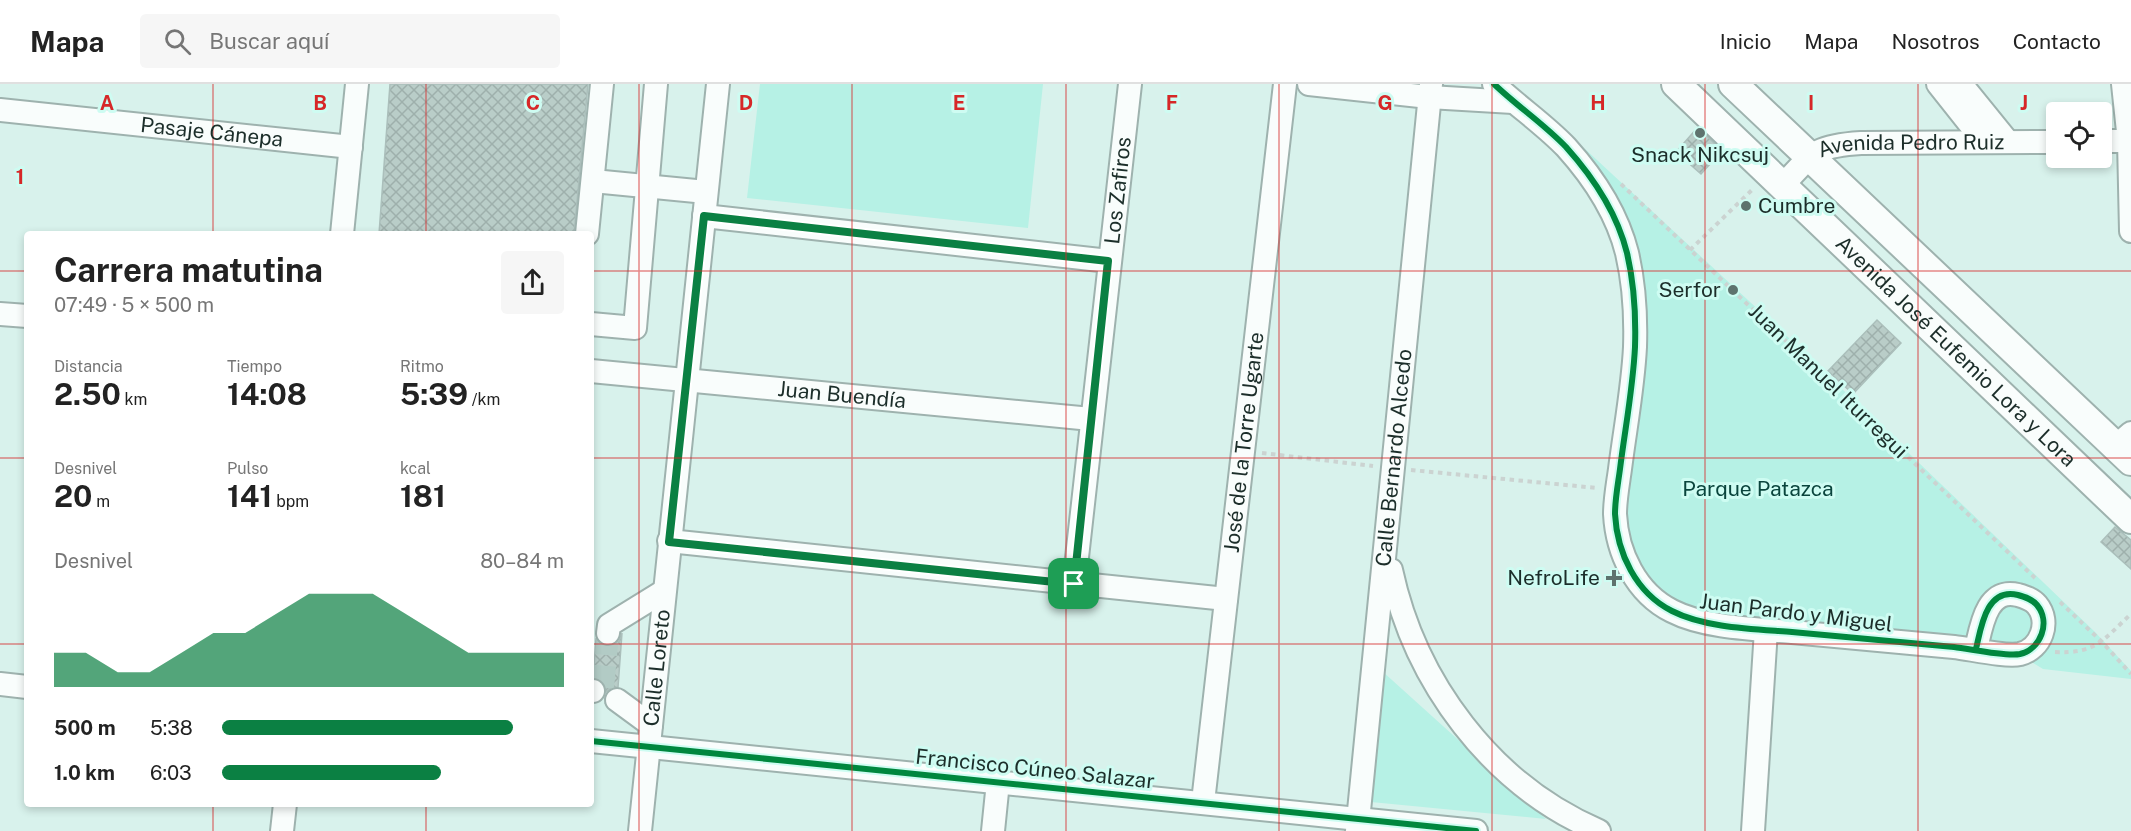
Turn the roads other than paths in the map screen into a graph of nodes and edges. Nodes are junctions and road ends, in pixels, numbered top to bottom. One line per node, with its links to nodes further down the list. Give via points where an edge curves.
1 (357, 84): 22 (street)
2 (602, 84): 25 (street)
3 (656, 84): 26 (street)
4 (718, 84): 27 (street, Calle Loreto)
5 (1130, 84): 32 (street, Los Zafiros)
6 (1285, 84): 45 (street, José de la Torre Ugarte)
7 (1309, 84): 14 (street)
8 (1494, 84): 15 (street, Juan Pardo y Miguel)
9 (1676, 84): 24 (main road, Avenida José Eufemio Lora y Lora)
10 (1733, 84): 23 (main road, Avenida José Eufemio Lora y Lora)
11 (1938, 84): 19 (street)
12 (1962, 84): 20 (street)
13 (2123, 84): 18 (street)
14 (1430, 91): 15 (street); 42 (street, Calle Bernardo Alcedo)
15 (1514, 102): 47 (street, Juan Pardo y Miguel, via 1565,147 1595,185 1612,213 1626,252 1634,293 1635,348 1615,513 1620,546 1633,575 1646,592 1671,610 1700,621)
16 (0, 110): 22 (street, Pasaje Cánepa)
17 (2112, 141): 18 (street)
18 (2130, 141): 31 (street)
19 (1984, 142): 20 (street, Avenida Pedro Ruiz); 23 (street, Avenida Pedro Ruiz, via 1845,144 1822,148)
20 (2008, 142): 21 (street, Avenida Pedro Ruiz)
21 (2046, 142)
22 (351, 147): 29 (street)
23 (1810, 156): 24 (street, Avenida Pedro Ruiz); 39 (main road, Avenida José Eufemio Lora y Lora)
24 (1776, 179): 40 (main road, Avenida José Eufemio Lora y Lora)
25 (592, 181): 26 (street); 30 (street)
26 (647, 186): 27 (street); 35 (street, via 635,328)
27 (706, 192): 28 (street, Calle Loreto)
28 (704, 216): 32 (street); 37 (street, Calle Loreto)
29 (342, 231)
30 (587, 231)
31 (2131, 231)
32 (1108, 261): 38 (street, Los Zafiros)
33 (0, 314): 34 (street)
34 (24, 316)
35 (594, 324)
36 (594, 371): 37 (street, Juan Buendía)
37 (687, 380): 38 (street, Juan Buendía); 41 (street, Calle Loreto)
38 (1091, 419): 43 (street, Los Zafiros)
39 (2126, 447)
40 (2131, 519)
41 (669, 542): 43 (street); 44 (street, Calle Loreto)
42 (1386, 549): 57 (street, Calle Bernardo Alcedo); 63 (street, via 1397,598 1415,646 1439,692 1469,733 1504,770 1545,801)
43 (1074, 584): 45 (street)
44 (664, 591): 46 (street); 52 (street, Calle Loreto)
45 (1226, 600): 55 (street, José de la Torre Ugarte)
46 (602, 627)
47 (1766, 630): 48 (street, Juan Pardo y Miguel); 64 (street)
48 (1976, 649): 48 (street, Juan Pardo y Miguel, via 2012,655 2030,650 2043,632 2044,621 2037,604 2013,594 1992,602 1986,610)
49 (0, 684): 50 (street)
50 (24, 687)
51 (617, 700): 52 (street)
52 (650, 736): 53 (street, Francisco Cúneo Salazar); 54 (street, Francisco Cúneo Salazar); 60 (street, Calle Loreto)
53 (594, 737)
54 (998, 782): 55 (street, Francisco Cúneo Salazar); 61 (street)
55 (1203, 802): 57 (street, Francisco Cúneo Salazar)
56 (285, 807): 59 (street)
57 (1358, 825): 58 (street, Francisco Cúneo Salazar)
58 (1405, 827): 62 (street, Francisco Cúneo Salazar)
59 (282, 831)
60 (640, 831)
61 (993, 831)
62 (1476, 831)
63 (1599, 831)
64 (1753, 831)

